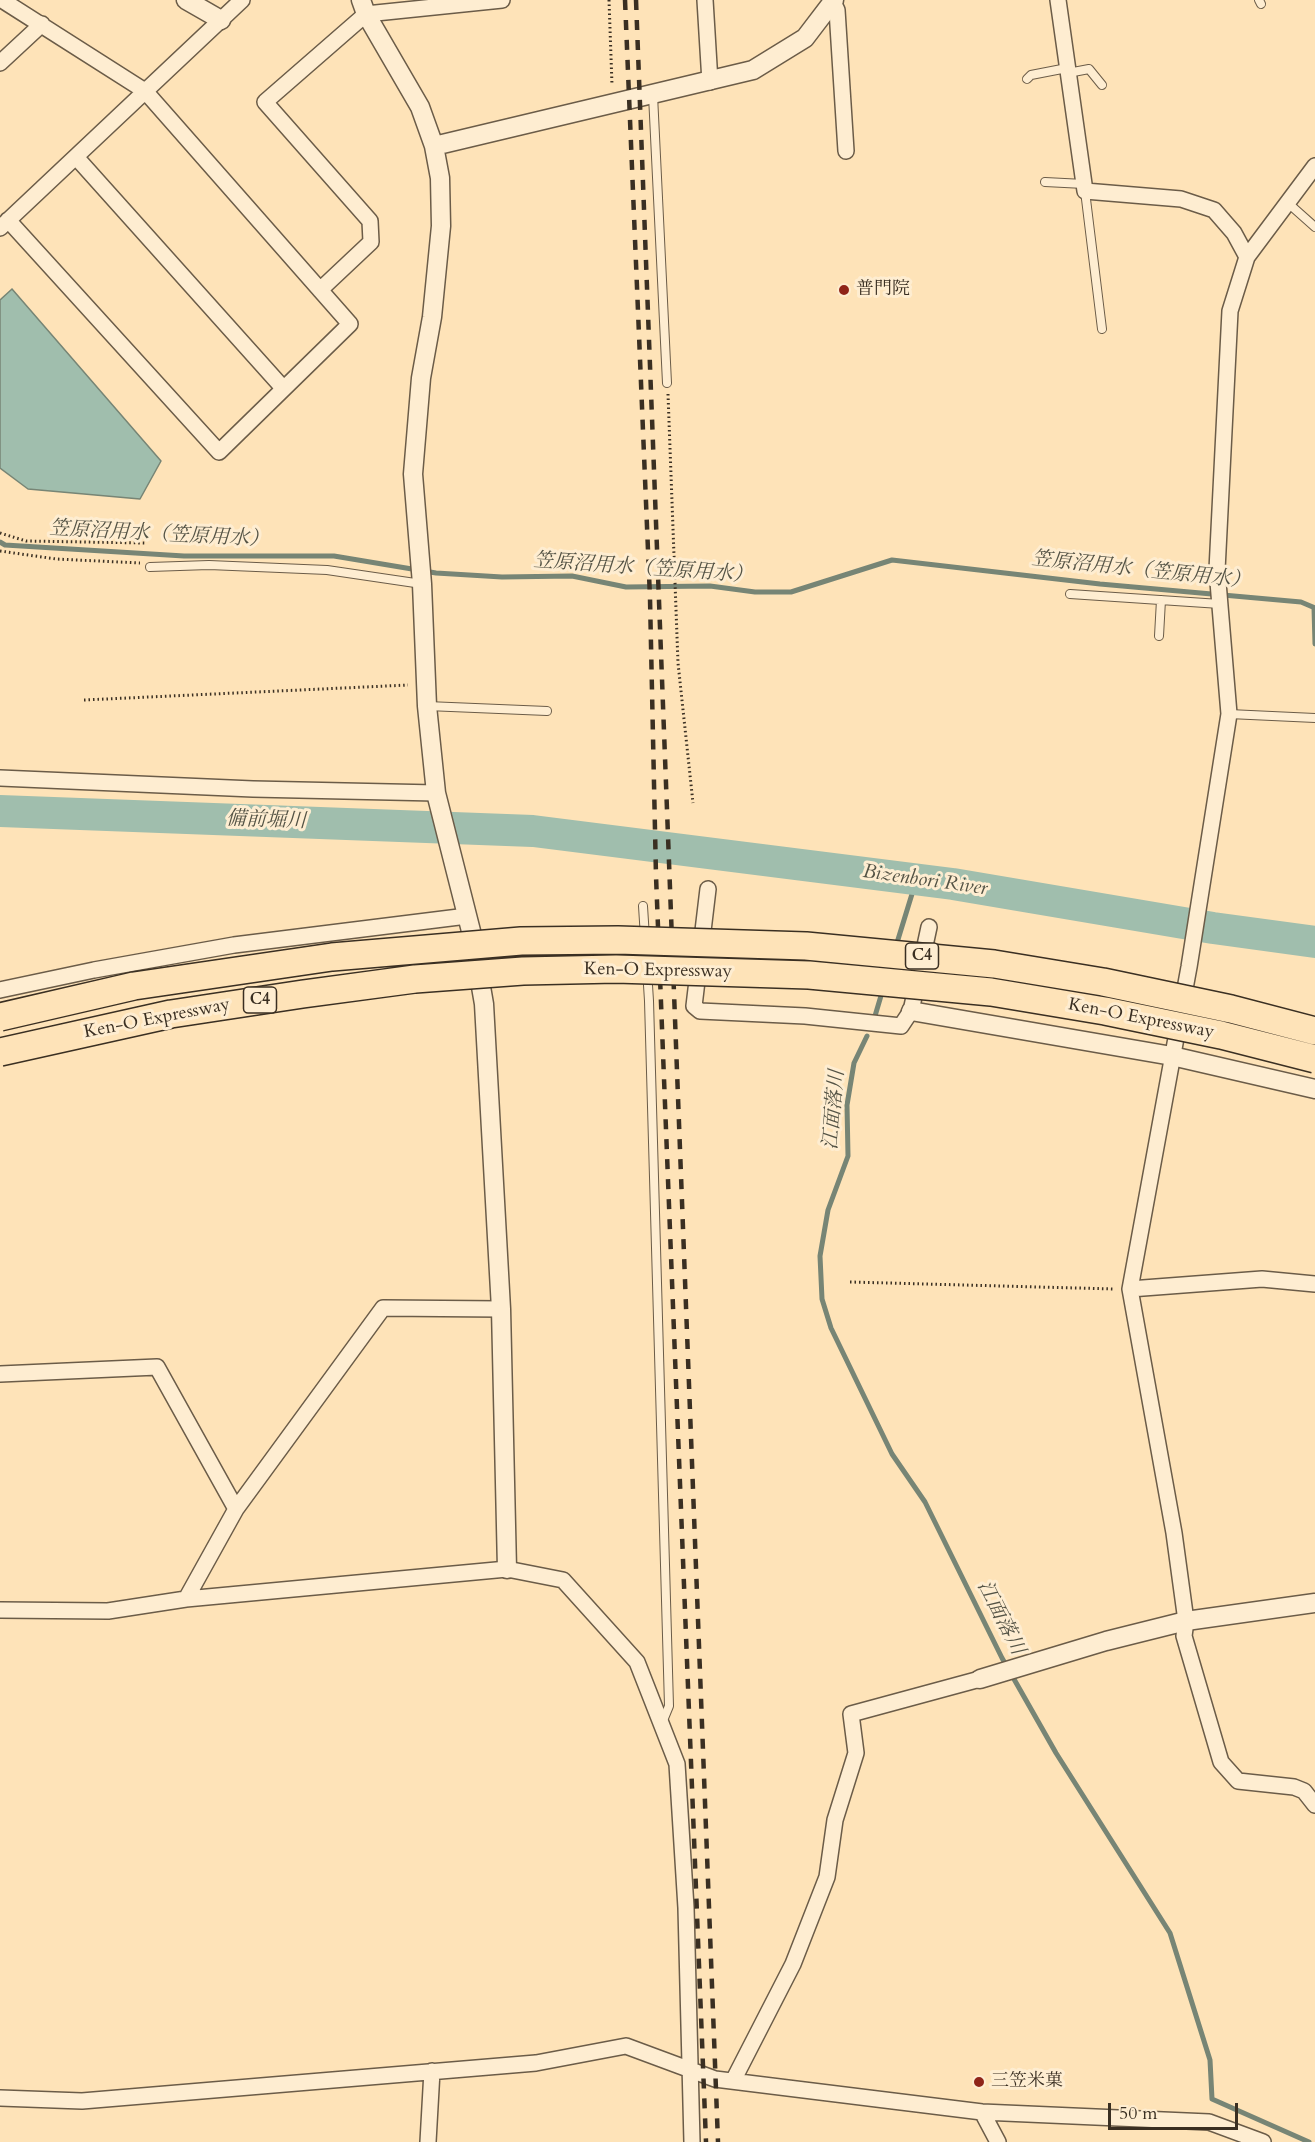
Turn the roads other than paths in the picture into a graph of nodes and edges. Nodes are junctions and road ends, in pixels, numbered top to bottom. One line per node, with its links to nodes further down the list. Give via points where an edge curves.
1 (2, 0): 11 (street)
2 (186, 0): 10 (street)
3 (243, 0): 10 (street)
4 (502, 0): 7 (street)
5 (705, 0): 15 (street)
6 (1058, 0): 13 (street)
7 (478, 1): 9 (street)
8 (834, 1): 15 (street, via 805,38 785,52 753,70); 20 (street)
9 (363, 7): 19 (street, via 420,107); 29 (street, via 265,102 370,221 371,242)
10 (221, 20): 17 (street)
11 (42, 24): 12 (street); 17 (street)
12 (0, 63)
13 (1067, 71): 14 (lane, via 1031,75); 16 (lane, via 1089,69); 24 (street)
14 (1027, 80)
15 (710, 82): 18 (street)
16 (1102, 85)
17 (145, 91): 21 (street); 29 (street)
18 (653, 95): 19 (street); 31 (lane)
19 (434, 146): 34 (street, via 440,178 441,226 413,474)
20 (846, 151)
21 (76, 157): 26 (street); 32 (street)
22 (1315, 166): 25 (street)
23 (1045, 182): 24 (lane)
24 (1085, 188): 28 (street, via 1181,199 1214,210 1234,233); 30 (lane)
25 (1288, 203): 27 (lane); 28 (street)
26 (3, 223): 32 (street, via 219,452)
27 (1315, 227)
28 (1247, 257): 37 (street, via 1230,311 1217,570)
29 (320, 290): 32 (street, via 350,324)
30 (1102, 329)
31 (667, 383)
32 (283, 388)
33 (150, 567): 34 (lane, via 327,570)
34 (421, 582): 39 (street)
35 (1070, 594): 36 (lane)
36 (1161, 600): 37 (lane); 38 (lane)
37 (1220, 603): 41 (street)
38 (1159, 636)
39 (427, 706): 40 (lane); 44 (street)
40 (547, 711)
41 (1229, 714): 42 (lane); 54 (street)
42 (1315, 718)
43 (0, 778): 44 (street)
44 (436, 795): 47 (street)
45 (708, 889): 50 (street, via 694,1006 700,1011 901,1026)
46 (643, 906): 68 (lane, via 669,1706)
47 (467, 916): 49 (street, via 234,945); 59 (street, via 484,1004)
48 (929, 927): 50 (street)
49 (0, 990)
50 (911, 1011): 54 (street)
51 (0, 1017): 52 (highway, Ken-O Expressway / C4, bridge, via 134,986 321,958 521,941 618,940 806,946 994,964 1115,984)
52 (1315, 1031)
53 (0, 1052): 55 (highway, Ken-O Expressway / C4, bridge, via 171,1014 303,994 416,979 616,969 809,975 992,992 1221,1035)
54 (1172, 1056): 56 (street); 58 (street)
55 (1315, 1059)
56 (1315, 1089)
57 (1315, 1284): 58 (street, via 1262,1279)
58 (1130, 1289): 66 (street)
59 (501, 1309): 61 (street, via 383,1308); 62 (street)
60 (0, 1374): 61 (street, via 157,1367)
61 (237, 1509): 63 (street)
62 (507, 1569): 63 (street); 68 (street, via 563,1580 637,1662)
63 (186, 1599): 65 (street, via 108,1611)
64 (1315, 1603): 66 (street)
65 (0, 1610)
66 (1186, 1621): 67 (street); 69 (street, via 1184,1636 1221,1762 1239,1781 1294,1787 1304,1791)
67 (980, 1679): 72 (street, via 852,1714 856,1753 835,1820 827,1877 794,1964)
68 (661, 1724): 70 (street, via 677,1764)
69 (1315, 1805)
70 (690, 2068): 71 (street, via 626,2046 536,2063); 72 (street, via 715,2079); 76 (street)
71 (432, 2071): 73 (street, via 82,2101); 75 (street)
72 (734, 2079): 74 (street)
73 (0, 2098)
74 (982, 2112): 77 (street); 78 (street, via 1209,2122)
75 (428, 2142)
76 (692, 2142)
77 (998, 2142)
78 (1263, 2142)

